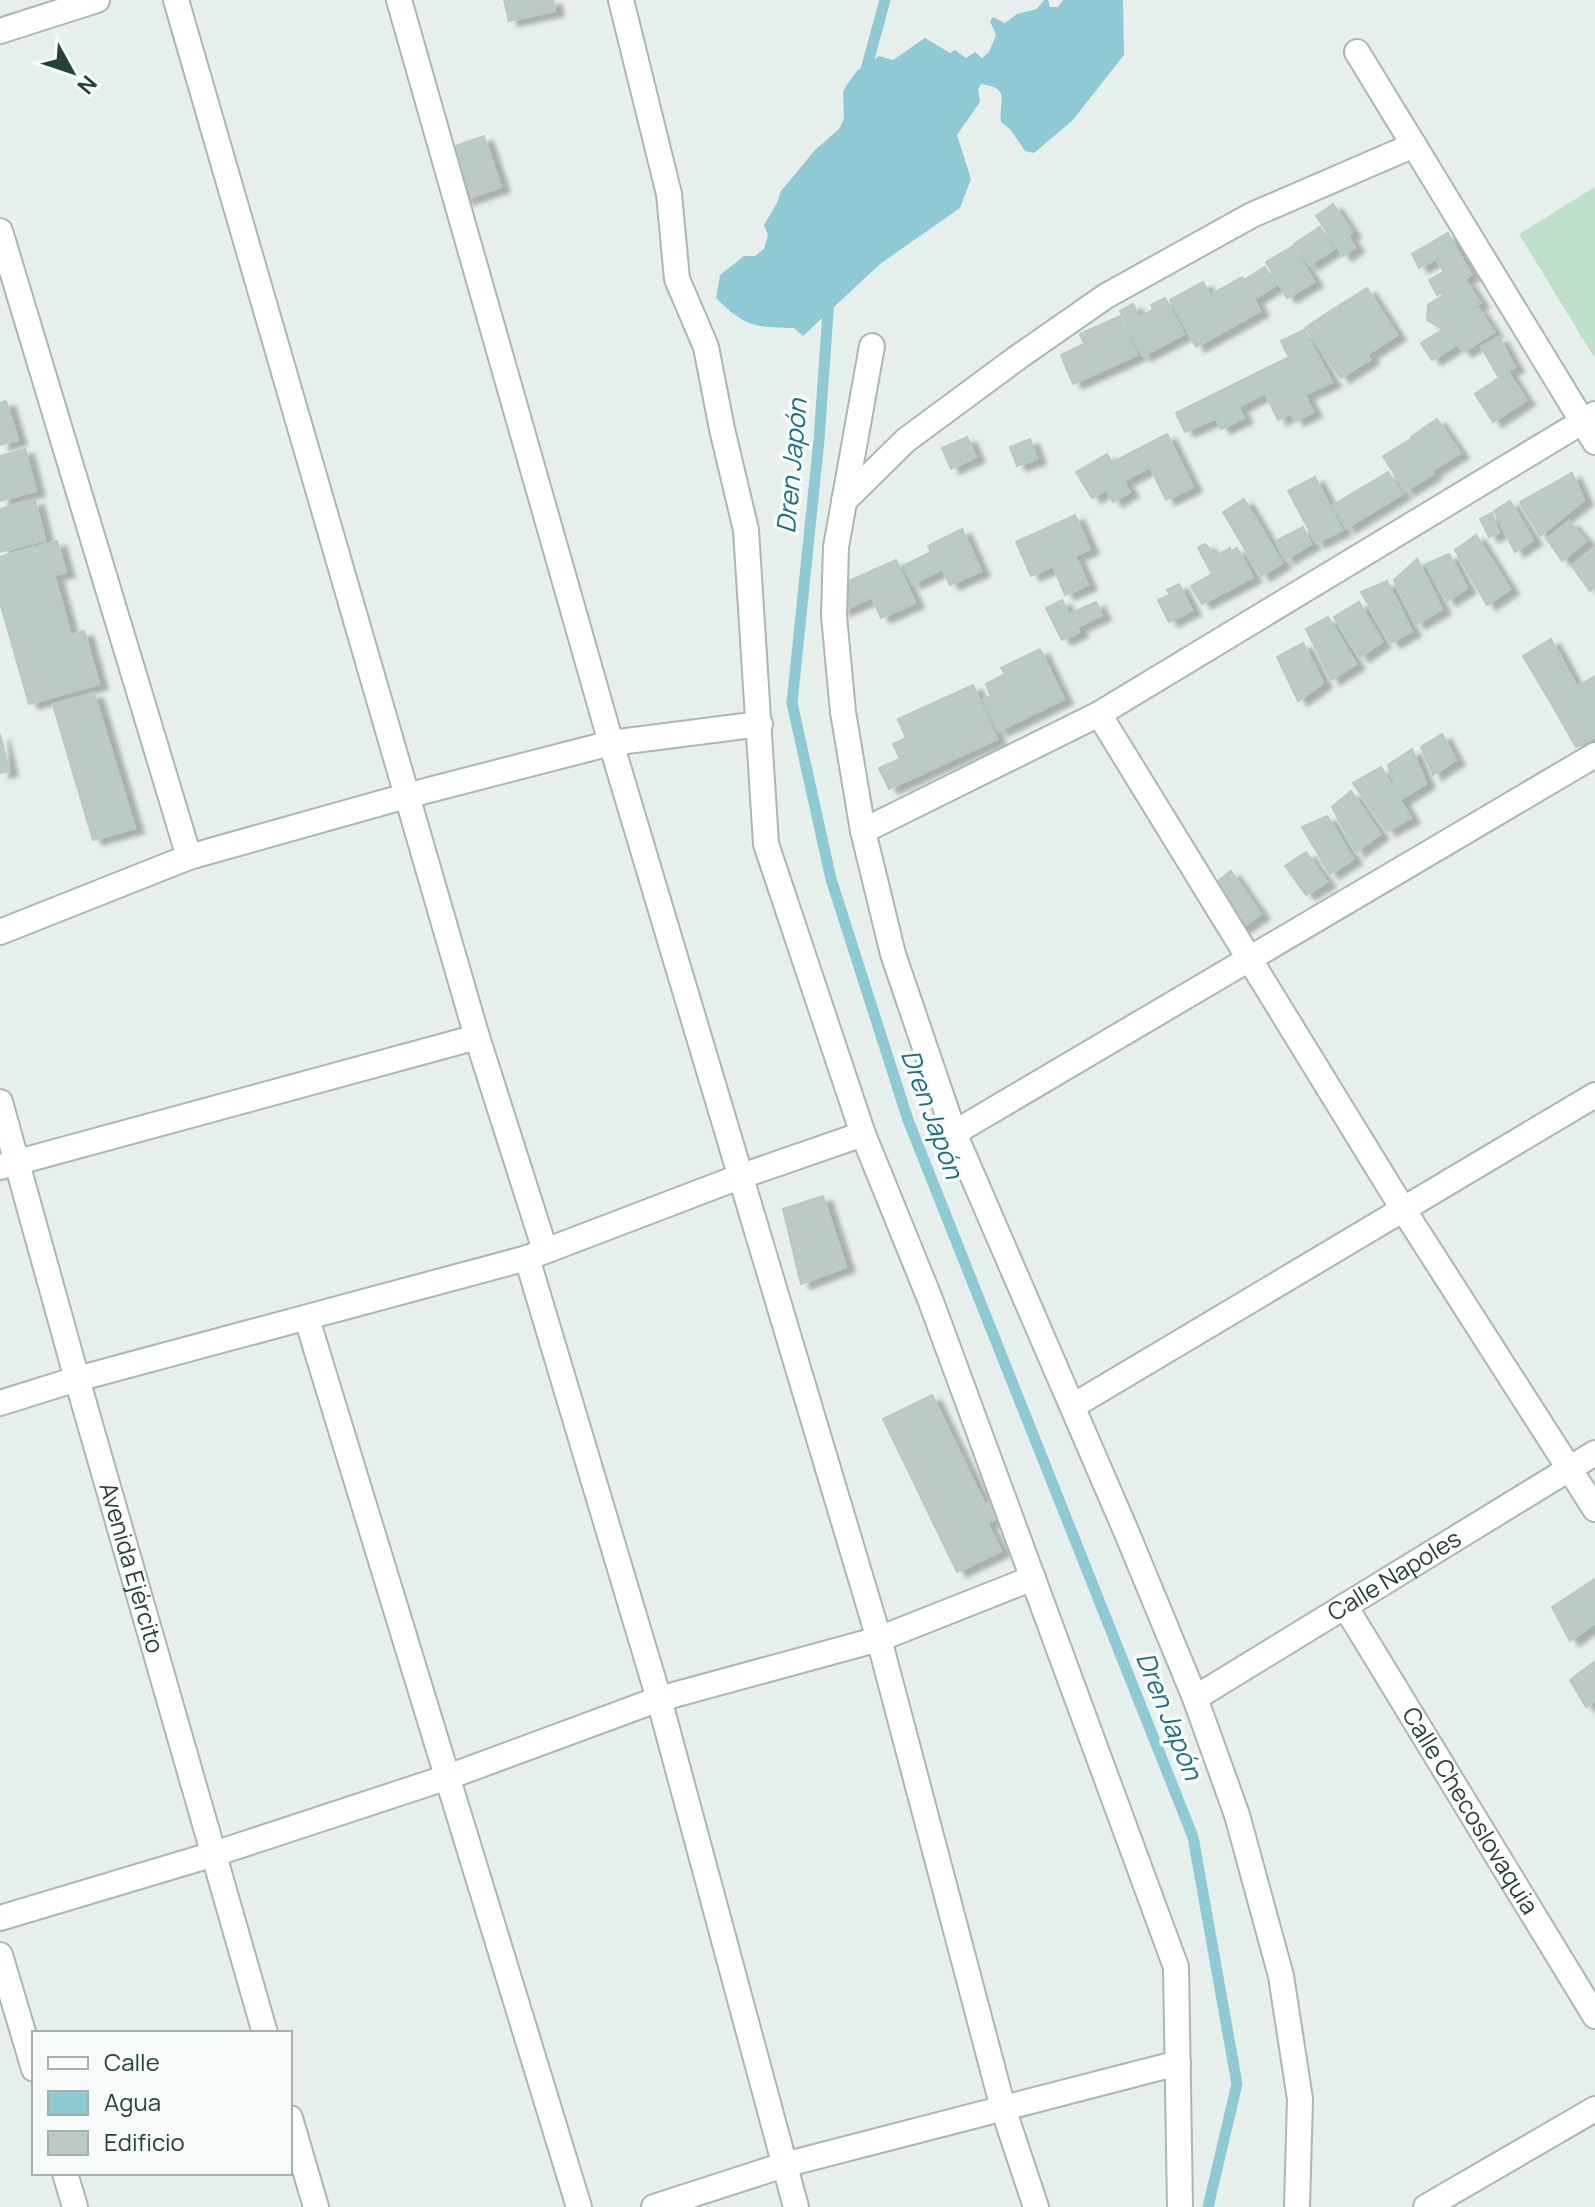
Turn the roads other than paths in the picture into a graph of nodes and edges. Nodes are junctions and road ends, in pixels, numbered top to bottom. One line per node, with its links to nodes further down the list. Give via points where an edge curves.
1 (97, 0): 5 (street)
2 (176, 0): 16 (street)
3 (399, 0): 14 (street)
4 (621, 0): 13 (street, via 669,194 677,279 706,347 746,530)
5 (0, 31)
6 (1357, 52): 7 (street)
7 (1414, 145): 10 (street); 11 (street, via 1252,215 1106,296 906,440)
8 (0, 231): 18 (street)
9 (872, 346): 11 (street)
10 (1591, 426): 12 (street)
11 (844, 501): 17 (street, via 834,616)
12 (1099, 714): 17 (street); 20 (street)
13 (760, 724): 14 (street); 25 (street, via 766,844)
14 (611, 743): 16 (street); 27 (street)
15 (1595, 755): 20 (street)
16 (406, 796): 18 (street); 21 (street)
17 (863, 831): 24 (street, via 893,954)
18 (189, 857): 19 (street)
19 (0, 932)
20 (1249, 959): 24 (street); 28 (street)
21 (477, 1037): 26 (street); 29 (street)
22 (1595, 1095): 28 (street)
23 (0, 1102): 26 (street, Avenida Ejército)
24 (954, 1133): 33 (street)
25 (863, 1134): 27 (street); 37 (street)
26 (8, 1164): 31 (street, Avenida Ejército)
27 (739, 1177): 29 (street); 39 (street)
28 (1403, 1209): 33 (street); 35 (street)
29 (536, 1254): 30 (street); 41 (street)
30 (307, 1319): 31 (street); 42 (street)
31 (77, 1379): 32 (street); 43 (street, Avenida Ejército)
32 (0, 1403)
33 (1073, 1406): 40 (street)
34 (1595, 1453): 35 (street, Calle Napoles)
35 (1568, 1470): 36 (street); 38 (street, Calle Napoles)
36 (1595, 1509)
37 (1033, 1578): 39 (street); 49 (street, via 1176,1967)
38 (1345, 1606): 40 (street, Calle Napoles); 46 (street, Calle Checoslovaquia)
39 (879, 1639): 41 (street); 50 (street)
40 (1195, 1698): 62 (street, via 1237,1815 1281,1976 1300,2099)
41 (659, 1699): 42 (street); 53 (street)
42 (448, 1777): 43 (street); 57 (street)
43 (214, 1854): 44 (street); 47 (street, Avenida Ejército)
44 (0, 1918)
45 (0, 1955): 48 (street)
46 (1595, 2016)
47 (264, 2031)
48 (32, 2062)
49 (1178, 2063): 50 (street); 61 (street)
50 (1003, 2108): 53 (street); 60 (street)
51 (1595, 2109): 63 (street)
52 (292, 2125): 56 (street)
53 (784, 2165): 58 (street); 59 (street)
54 (66, 2175): 55 (street)
55 (75, 2207)
56 (316, 2207)
57 (579, 2207)
58 (654, 2207)
59 (796, 2207)
60 (1036, 2207)
61 (1180, 2207)
62 (1297, 2207)
63 (1426, 2207)

